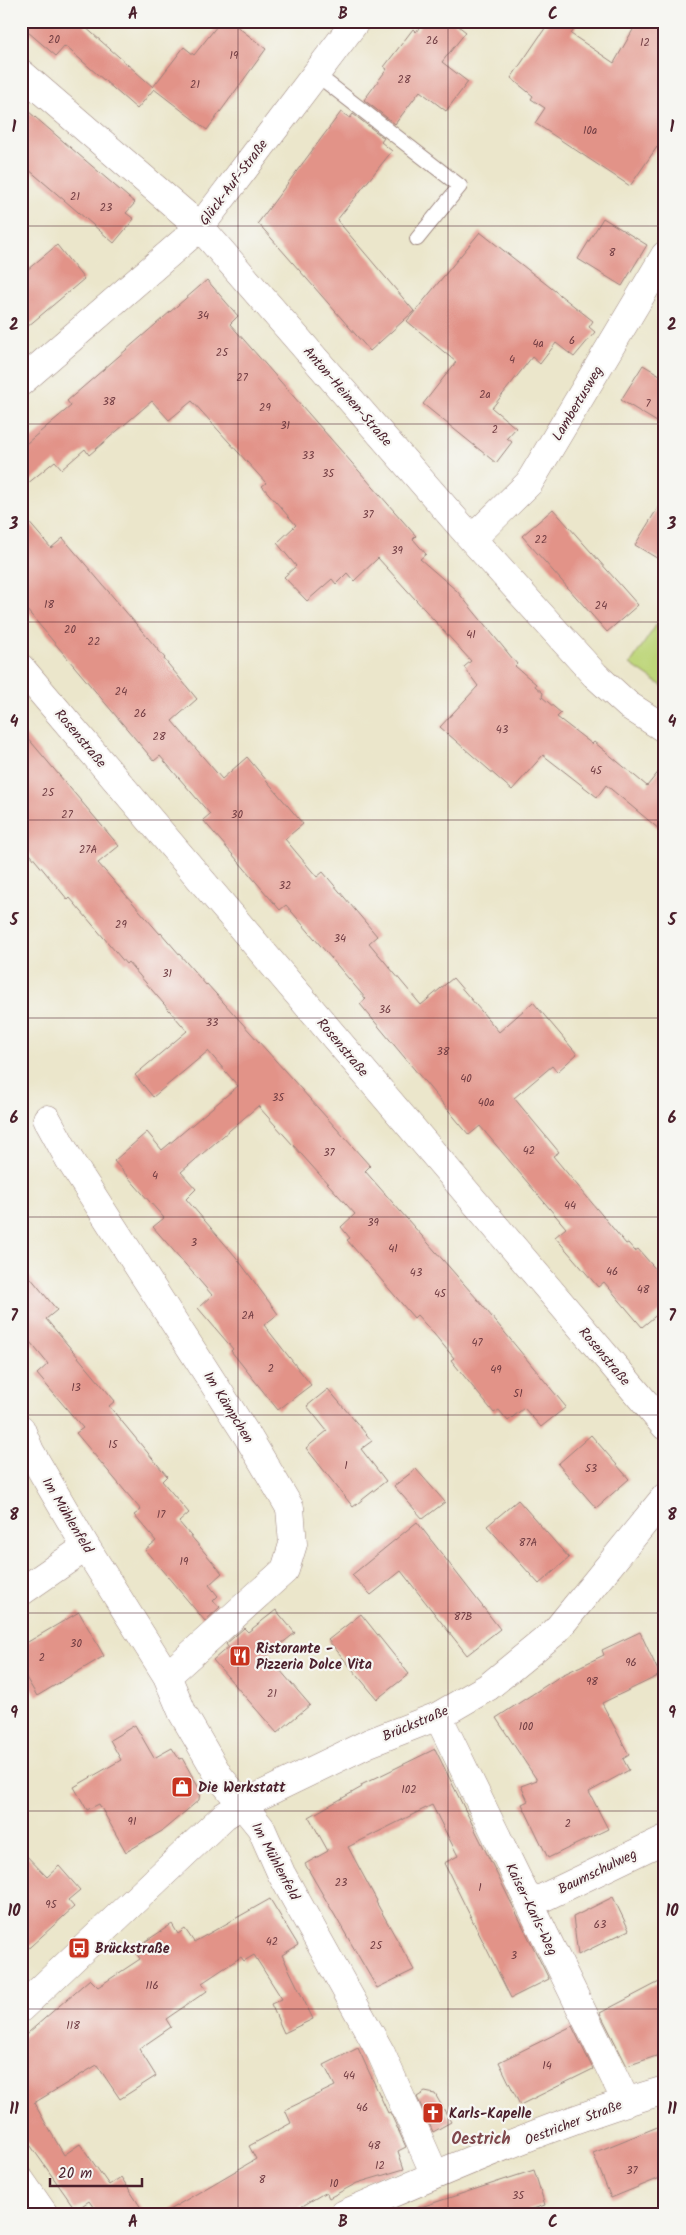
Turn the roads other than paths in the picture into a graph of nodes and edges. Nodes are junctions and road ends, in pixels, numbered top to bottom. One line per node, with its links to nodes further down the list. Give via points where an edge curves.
1 (356, 21): 3 (street, Glück-Auf-Straße)
2 (21, 73): 4 (street, Anton-Heinen-Straße)
3 (316, 74): 4 (street, Glück-Auf-Straße); 5 (lane, via 460,186)
4 (200, 227): 7 (street, Glück-Auf-Straße); 8 (street, Anton-Heinen-Straße)
5 (417, 239)
6 (665, 255): 8 (street, Lambertusweg, via 529,483)
7 (21, 382)
8 (472, 539): 10 (street, Anton-Heinen-Straße, via 595,675 628,705)
9 (21, 668): 12 (street, Rosenstraße)
10 (665, 729)
11 (47, 1119): 17 (street, Im Kämpchen, via 290,1508 293,1544 284,1570)
12 (665, 1426)
13 (21, 1429): 15 (street, Im Mühlenfeld, via 30,1451)
14 (665, 1497): 18 (street, Brückstraße, via 555,1632 488,1687)
15 (86, 1547): 16 (street); 17 (street, Im Mühlenfeld)
16 (21, 1592)
17 (167, 1676): 19 (street, Im Mühlenfeld, via 183,1714 219,1776)
18 (438, 1716): 19 (street, Brückstraße, via 369,1743); 21 (street, Kaiser-Karls-Weg)
19 (242, 1804): 22 (street, Brückstraße, via 224,1816); 25 (street, Im Mühlenfeld, via 261,1828 281,1873 381,2053)
20 (665, 1839): 21 (street, Baumschulweg)
21 (530, 1904): 24 (street, Kaiser-Karls-Weg)
22 (21, 2008)
23 (665, 2090): 24 (street, Oestricher Straße)
24 (626, 2101): 25 (street, Oestricher Straße)
25 (435, 2175): 28 (street, Oestricher Straße)
26 (21, 2181): 27 (street)
27 (44, 2214)
28 (344, 2214)

